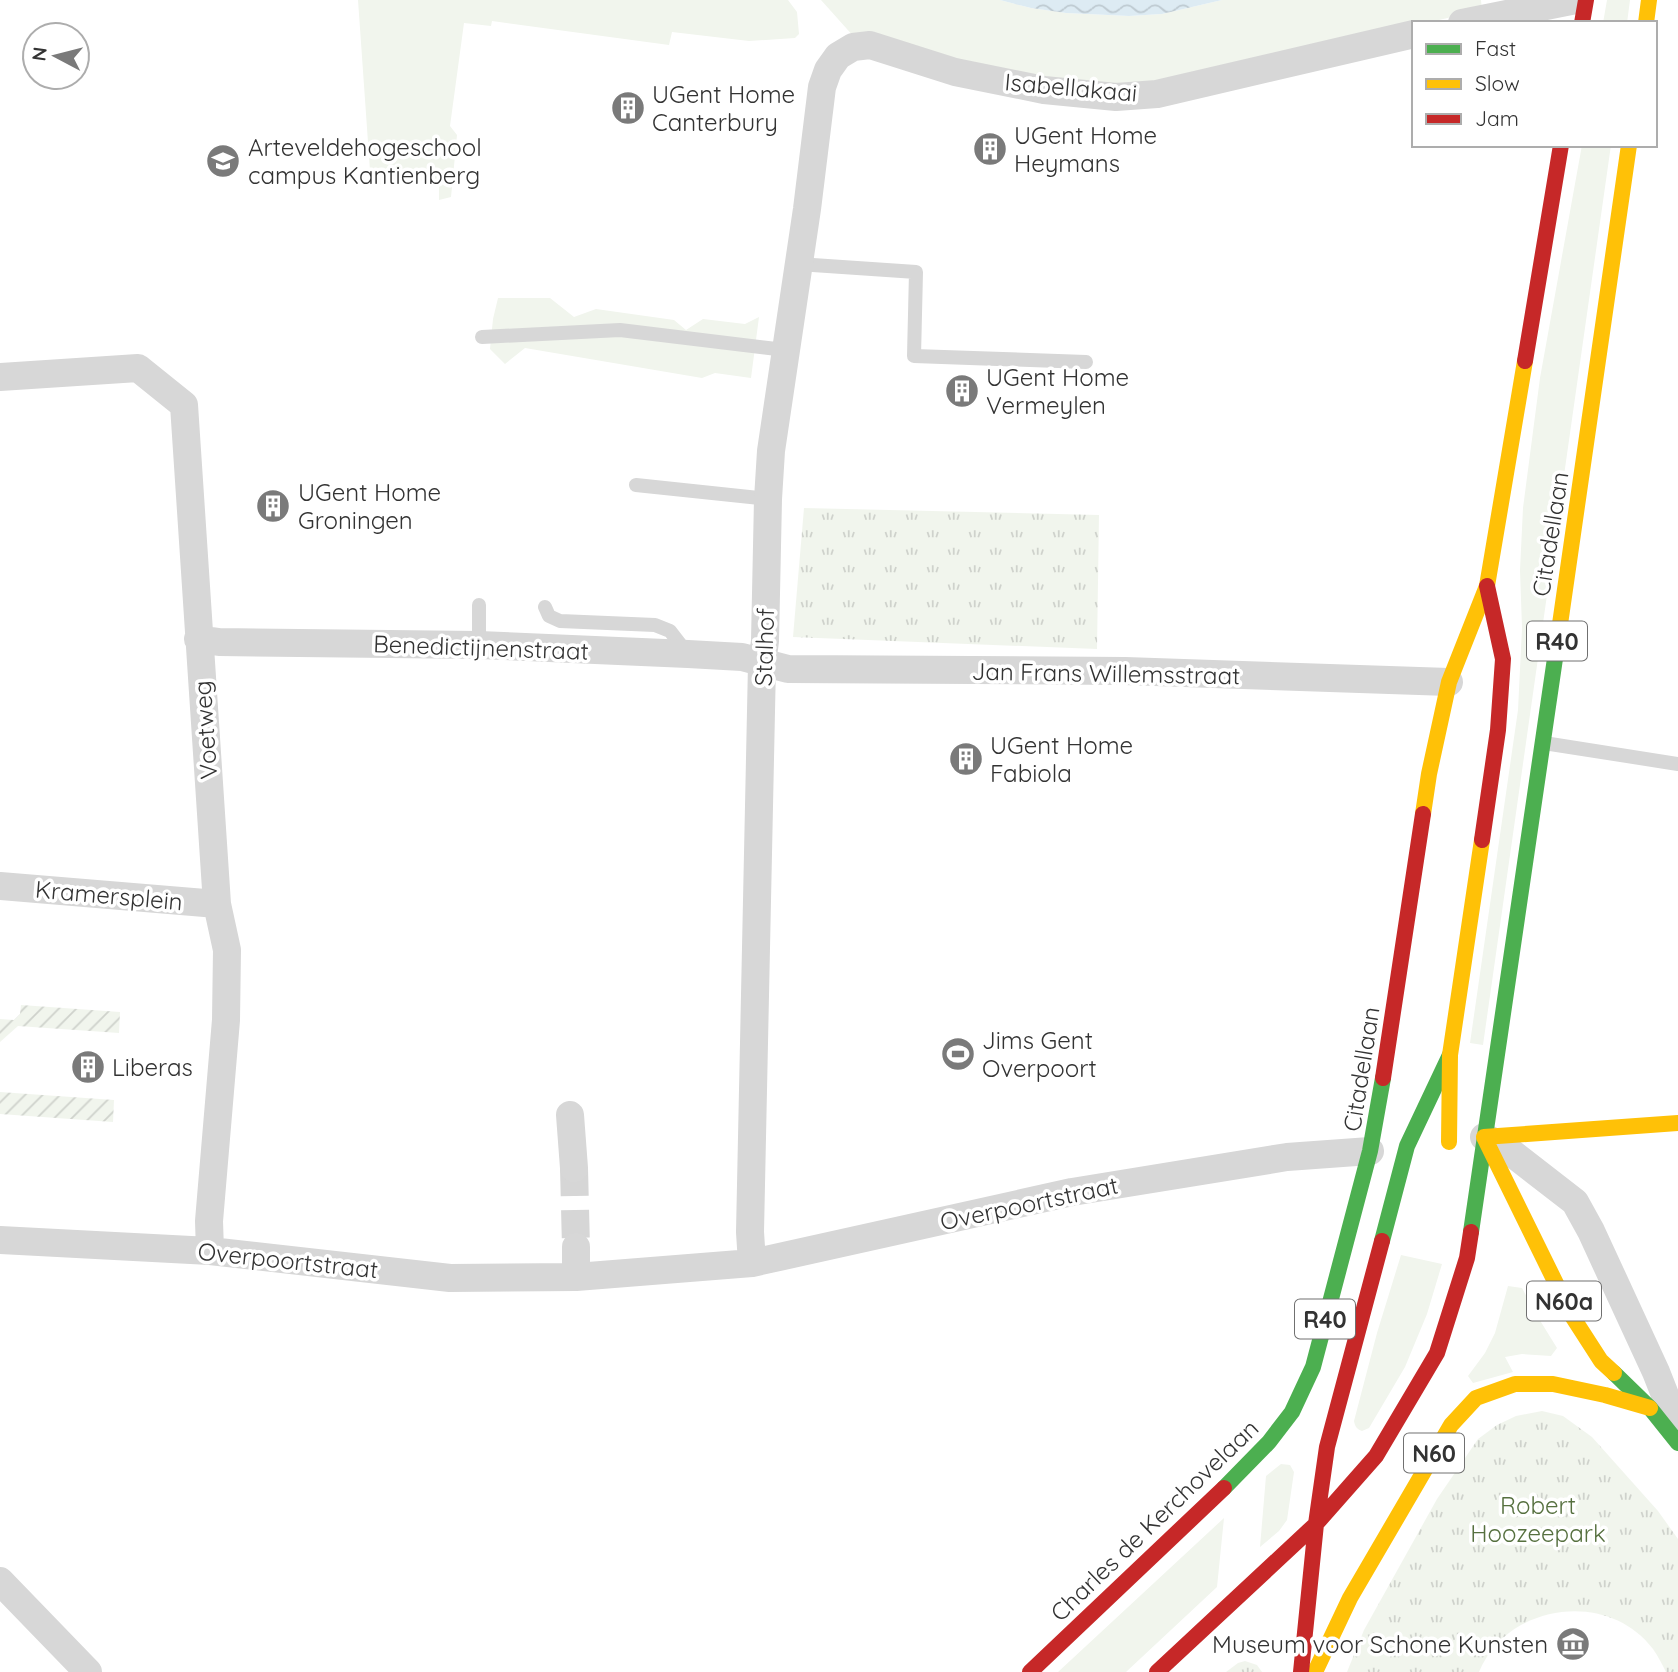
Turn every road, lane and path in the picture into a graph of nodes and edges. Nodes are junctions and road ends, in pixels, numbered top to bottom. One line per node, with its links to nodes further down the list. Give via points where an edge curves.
1 (1576, 0): 4 (street)
2 (1586, 0): 5 (main road)
3 (1649, 0): 6 (main road)
4 (1472, 21)
5 (1582, 21)
6 (1646, 21)
7 (1412, 34): 8 (street, Isabellakaai, via 1157,94 1116,96 1044,90 955,72 870,45)
8 (853, 47): 11 (street, Stalhof, via 838,56 822,87)
9 (1561, 147): 18 (main road, Citadellaan / R40)
10 (1629, 147): 26 (main road, Citadellaan / R40)
11 (798, 264): 13 (street, Stalhof); 14 (lane, via 916,272 914,356)
12 (482, 337): 13 (lane, via 620,330)
13 (785, 350): 17 (street, Stalhof)
14 (1086, 362)
15 (0, 377): 21 (street, Voetweg, via 138,368 184,405)
16 (636, 485): 17 (lane)
17 (768, 499): 24 (street, Stalhof)
18 (1487, 586): 25 (main road, Citadellaan / R40); 30 (main road, Citadellaan / R40, via 1503,659 1498,730)
19 (479, 605): 22 (lane)
20 (545, 607): 23 (lane, via 560,621 655,625 670,631)
21 (198, 639): 22 (street, Benedictijnenstraat); 29 (street, Voetweg)
22 (479, 645): 23 (street, Benedictijnenstraat)
23 (688, 654): 24 (street, Benedictijnenstraat, via 742,657)
24 (762, 664): 25 (street, Jan Frans Willemsstraat); 39 (street, Stalhof)
25 (1449, 682): 34 (main road, Citadellaan / R40, via 1429,774 1390,1045)
26 (1542, 743): 27 (lane); 33 (main road, Citadellaan / R40)
27 (1678, 764)
28 (0, 886): 29 (street, Kramersplein)
29 (217, 904): 38 (street, Voetweg, via 227,950 226,1020)
30 (1450, 1055): 33 (main road, Citadellaan / R40); 34 (main road, Citadellaan / R40)
31 (570, 1115): 35 (street)
32 (1678, 1123): 33 (main road, Overpoortstraat)
33 (1456, 1141): 34 (main road, Overpoortstraat); 41 (main road, N60a, via 1601,1361); 42 (street, via 1504,1147 1574,1202 1624,1301); 44 (main road, R40, via 1467,1258 1437,1353 1376,1456)
34 (1389, 1149): 39 (street, Overpoortstraat, via 1287,1157 1072,1192); 44 (main road, R40, via 1352,1348 1327,1447); 47 (main road, Charles de Kerchovelaan / R40, via 1313,1367 1292,1412 1244,1469)
35 (574, 1168)
36 (0, 1240): 38 (street, Overpoortstraat)
37 (576, 1247): 40 (street)
38 (209, 1251): 40 (street, Overpoortstraat, via 450,1278)
39 (752, 1263): 40 (street, Overpoortstraat)
40 (576, 1277)
41 (1650, 1408): 43 (main road, N60a); 50 (main road, N60, via 1553,1384 1515,1384 1476,1398 1451,1425 1350,1598)
42 (1678, 1428)
43 (1678, 1443)
44 (1316, 1524): 48 (main road, R40); 49 (main road)
45 (0, 1581): 46 (street)
46 (88, 1672)
47 (1030, 1672)
48 (1157, 1672)
49 (1301, 1672)
50 (1315, 1672)

